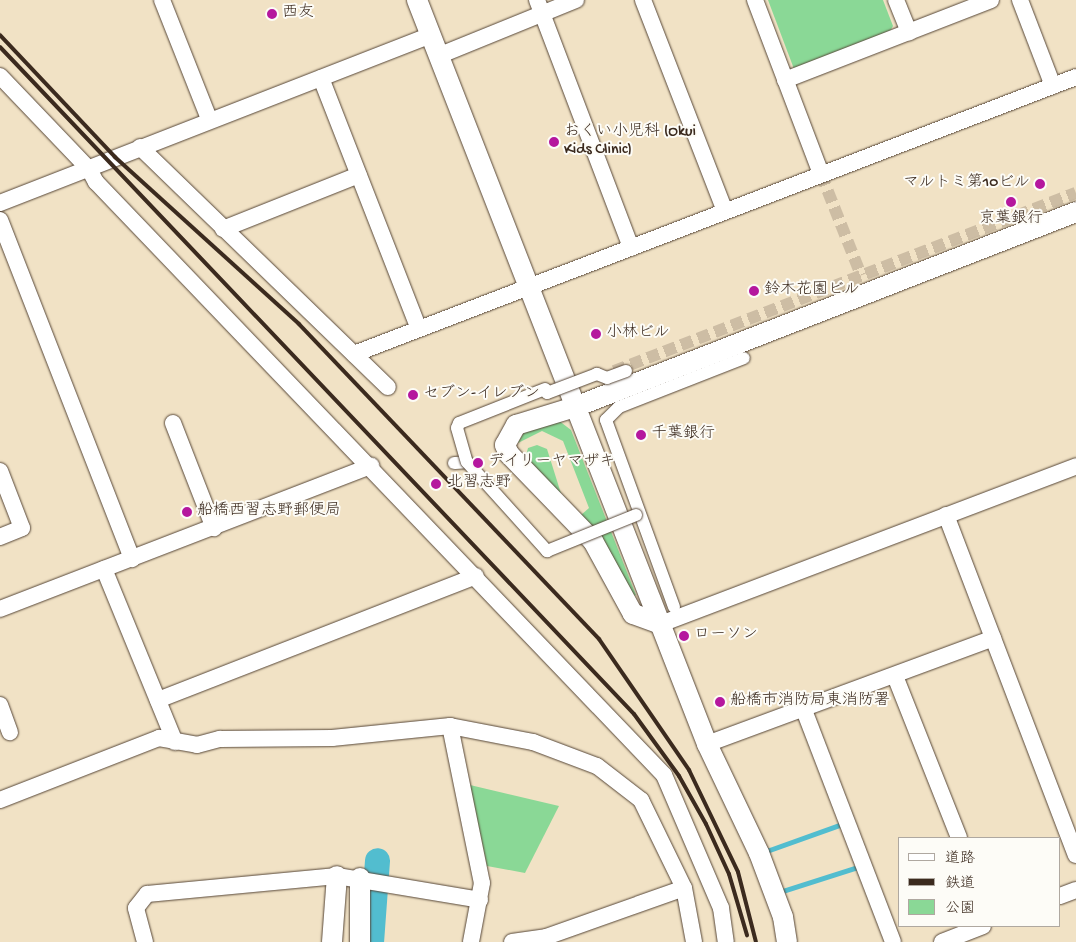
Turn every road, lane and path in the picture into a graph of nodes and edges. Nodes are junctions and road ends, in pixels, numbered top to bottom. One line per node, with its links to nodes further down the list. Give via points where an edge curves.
1 (162, 0): 18 (street)
2 (417, 0): 11 (street)
3 (576, 0): 9 (street)
4 (642, 0): 24 (street)
5 (755, 0): 16 (street)
6 (896, 0): 10 (street)
7 (991, 0): 10 (street)
8 (1020, 0): 17 (street)
9 (540, 7): 12 (street); 28 (street)
10 (909, 32): 16 (street)
11 (430, 35): 12 (street); 15 (street)
12 (438, 56): 29 (street)
13 (0, 76): 20 (street)
14 (1076, 77): 17 (street)
15 (320, 78): 18 (street); 22 (street)
16 (786, 80): 21 (street)
17 (1052, 86): 21 (street)
18 (209, 119): 19 (street)
19 (140, 148): 20 (street); 27 (street)
20 (89, 169): 23 (street); 40 (street, via 96,182)
21 (821, 174): 24 (street)
22 (359, 175): 27 (street); 30 (street)
23 (0, 203)
24 (724, 211): 28 (street)
25 (1076, 212): 36 (street)
26 (0, 220): 47 (street)
27 (223, 228): 31 (street)
28 (631, 248): 29 (street)
29 (528, 290): 30 (street); 34 (street)
30 (419, 329): 31 (street)
31 (354, 354): 35 (street)
32 (744, 358): 50 (street, via 619,407 606,420)
33 (626, 371): 34 (street, bridge, via 607,378 597,374)
34 (567, 385): 36 (street); 38 (street, bridge, via 458,423)
35 (388, 387)
36 (575, 407): 52 (street); 52 (street, via 516,425 505,445 593,541 633,614)
37 (173, 423): 45 (street)
38 (467, 462): 39 (street); 43 (street, bridge, via 547,551)
39 (454, 463)
40 (372, 466): 45 (street); 49 (street)
41 (1076, 466): 44 (street)
42 (0, 473): 46 (street, via 22,528)
43 (636, 515)
44 (946, 515): 52 (street); 53 (street)
45 (214, 528): 47 (street)
46 (0, 536)
47 (132, 558): 48 (street)
48 (104, 569): 51 (street); 55 (street)
49 (476, 576): 55 (street); 78 (street, via 664,775 721,908)
50 (674, 607)
51 (0, 609)
52 (661, 624): 61 (street)
53 (993, 638): 54 (street); 64 (street)
54 (895, 676): 57 (street); 63 (street)
55 (158, 700): 60 (street)
56 (0, 705): 59 (street)
57 (804, 710): 61 (street); 80 (street)
58 (450, 726): 60 (street, via 332,738 220,739 197,745); 67 (street, via 557,749 604,771 641,800); 70 (street, via 482,883)
59 (10, 732)
60 (175, 742): 62 (street, via 159,738)
61 (707, 744): 79 (street, via 759,853 783,917)
62 (0, 800)
63 (959, 837)
64 (1076, 855)
65 (337, 876): 66 (street); 72 (street, via 147,894 136,908); 73 (street)
66 (371, 879): 70 (street); 74 (street)
67 (684, 888): 76 (street, via 546,937); 77 (street)
68 (1076, 890): 69 (street)
69 (1061, 896)
70 (480, 900): 75 (street)
71 (981, 927): 81 (street)
72 (145, 942)
73 (332, 942)
74 (360, 942)
75 (471, 942)
76 (512, 942)
77 (694, 942)
78 (726, 942)
79 (787, 942)
80 (893, 942)
81 (942, 942)

